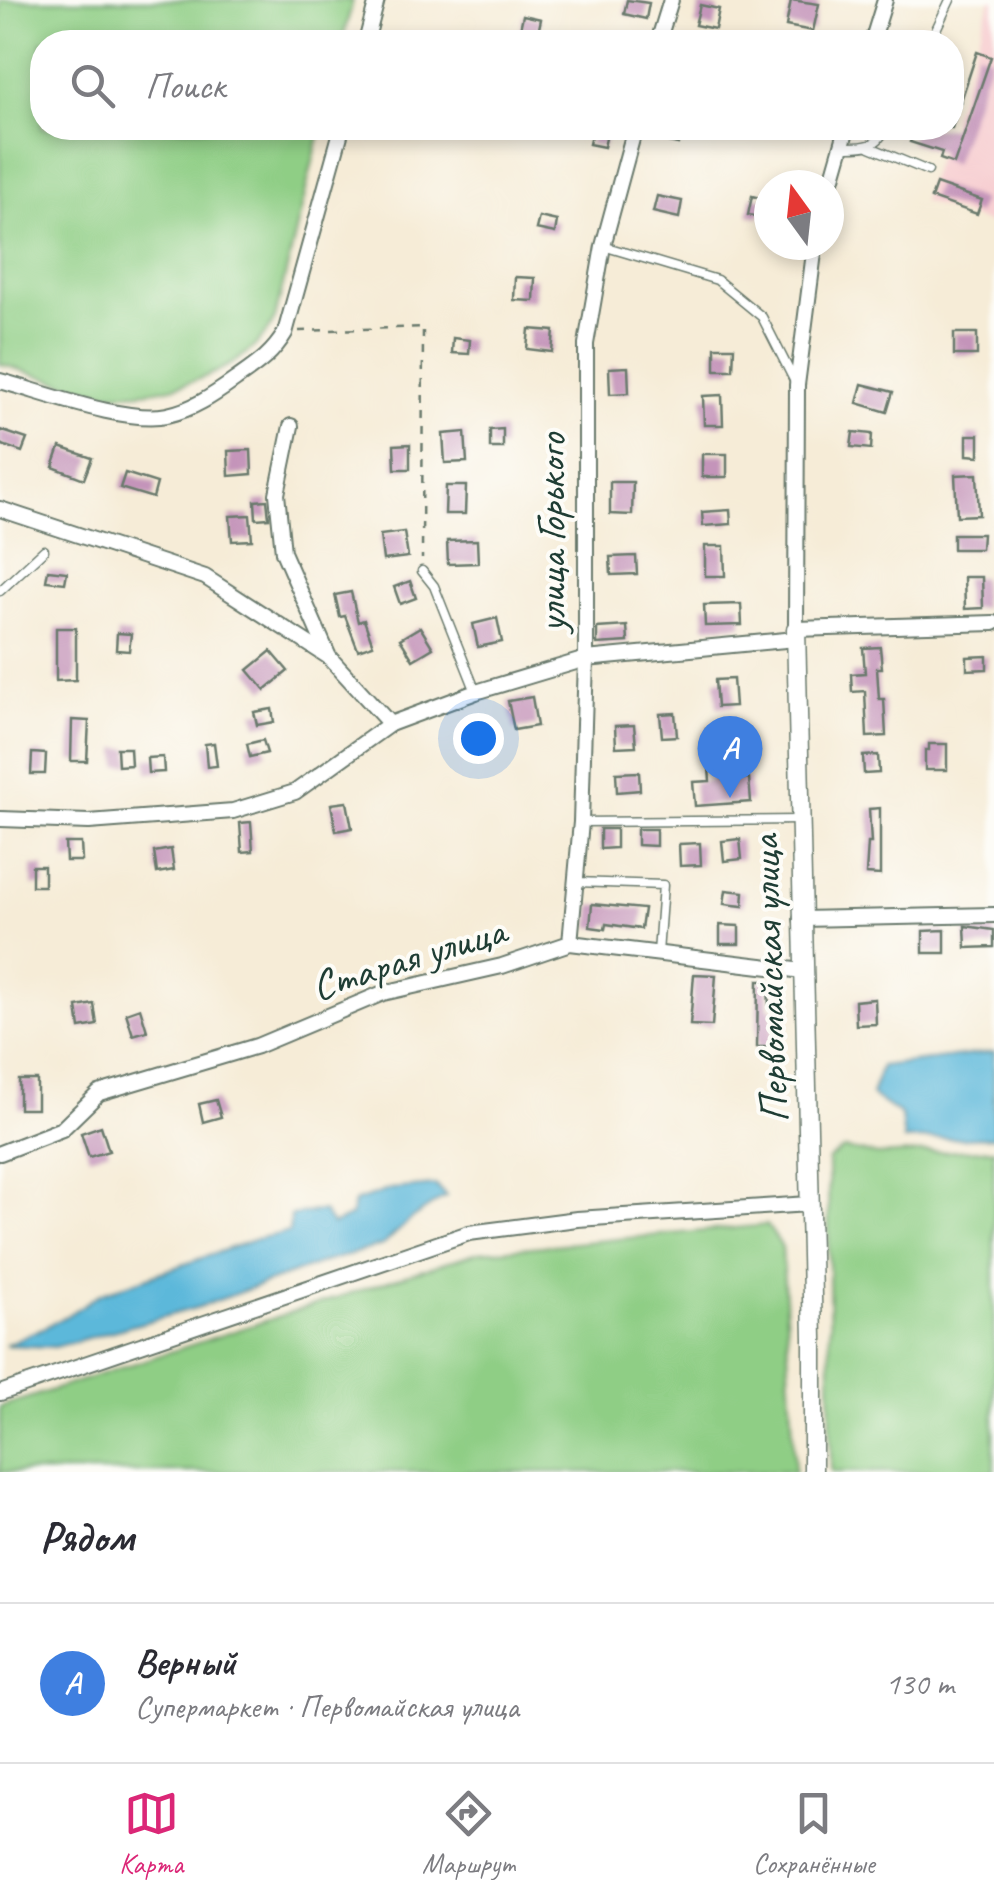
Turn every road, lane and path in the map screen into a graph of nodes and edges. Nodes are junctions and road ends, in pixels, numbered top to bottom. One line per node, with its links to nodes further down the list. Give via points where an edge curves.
1 (378, 0): 5 (street)
2 (671, 0): 6 (street)
3 (881, 0): 7 (street)
4 (950, 0): 8 (lane)
5 (369, 30)
6 (662, 30)
7 (875, 30)
8 (936, 30)
9 (339, 140): 19 (street)
10 (632, 140): 17 (street, улица Горького)
11 (843, 140): 13 (street)
12 (880, 140): 14 (lane)
13 (841, 147): 14 (lane); 15 (street)
14 (870, 147): 16 (lane)
15 (835, 170)
16 (928, 171)
17 (603, 246): 21 (lane, via 718,280 762,317); 30 (street, улица Горького, via 586,344)
18 (813, 260): 21 (street, Первомайская улица)
19 (285, 333): 20 (street, via 272,355 216,394 162,416 106,409); 25 (path, via 423,327)
20 (0, 380)
21 (797, 386): 28 (street, Первомайская улица)
22 (291, 426): 29 (street, via 276,494 283,552)
23 (0, 509): 29 (street, via 206,578)
24 (44, 550): 26 (lane)
25 (422, 571): 31 (lane)
26 (0, 591)
27 (994, 623): 28 (street)
28 (796, 634): 30 (street); 34 (street, Первомайская улица)
29 (329, 657): 32 (street)
30 (586, 658): 31 (street); 35 (street, улица Горького)
31 (476, 692): 32 (street)
32 (390, 724): 33 (street, via 296,792 233,811 88,822)
33 (0, 819)
34 (798, 820): 35 (lane); 38 (street, Первомайская улица)
35 (581, 822): 36 (street, улица Горького)
36 (576, 882): 39 (street, улица Горького); 40 (lane, via 664,886)
37 (994, 915): 38 (street)
38 (801, 919): 41 (street, Первомайская улица)
39 (570, 943): 40 (street, Старая улица); 42 (street, Старая улица, via 383,993 257,1046 99,1094 62,1129)
40 (658, 954): 41 (street, Старая улица)
41 (803, 971): 43 (street, Первомайская улица)
42 (0, 1153)
43 (810, 1204): 44 (street, via 470,1233); 45 (street, Первомайская улица)
44 (0, 1393)
45 (813, 1472)

